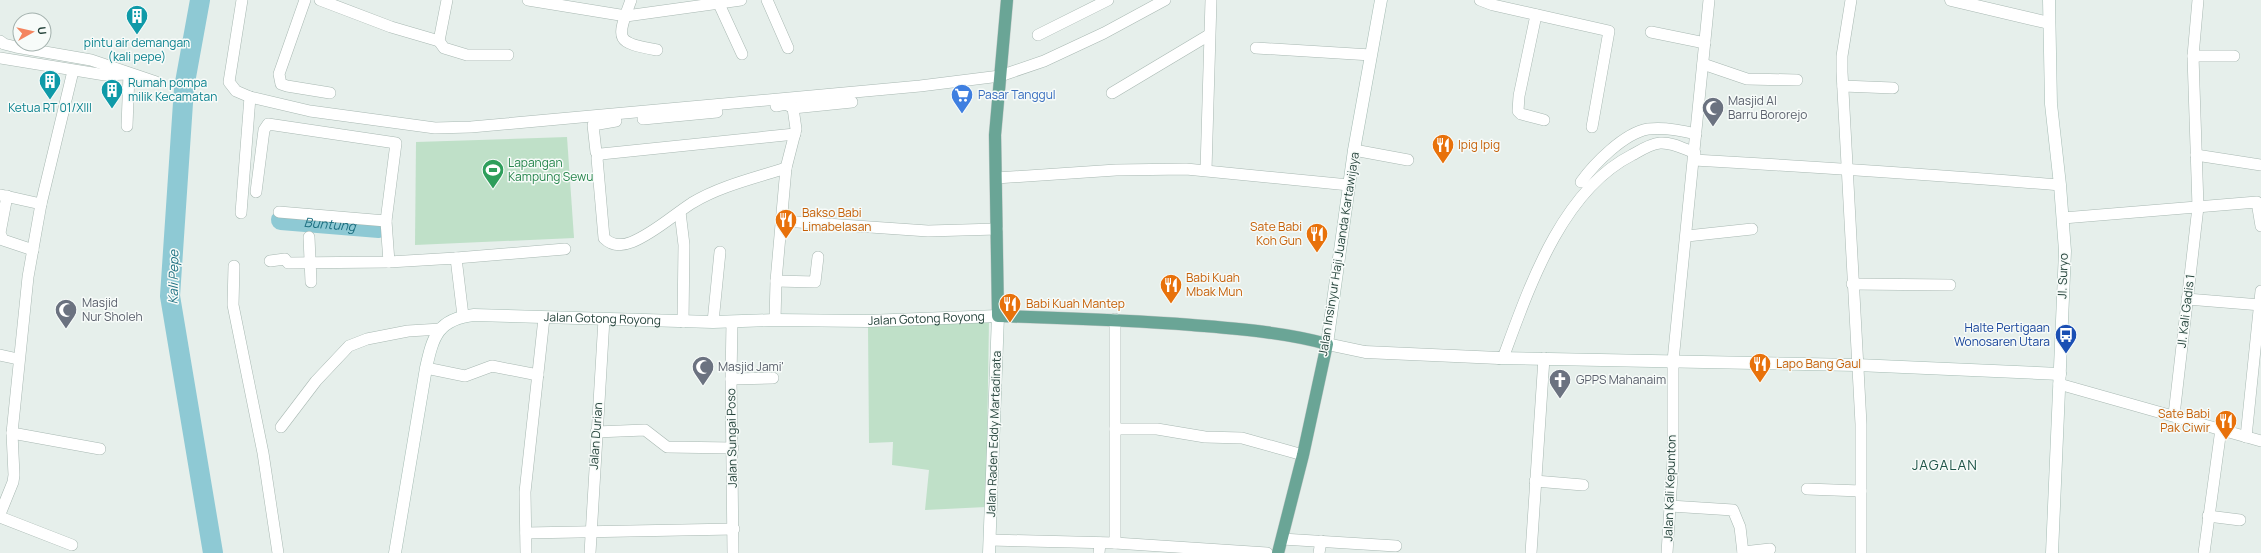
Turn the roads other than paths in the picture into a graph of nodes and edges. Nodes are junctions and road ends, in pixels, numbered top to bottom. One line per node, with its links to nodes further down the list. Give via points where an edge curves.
1 (242, 0): 49 (street, via 229,82 236,91)
2 (305, 0): 47 (street, via 279,80 287,86)
3 (320, 0): 28 (street, via 398,30)
4 (447, 0): 28 (street)
5 (528, 0): 22 (street)
6 (631, 0): 22 (street)
7 (741, 0): 20 (street)
8 (767, 0): 30 (street)
9 (1008, 0): 42 (main road)
10 (1108, 0): 25 (street)
11 (1164, 0): 42 (street, via 1104,33 1044,61)
12 (1211, 0): 26 (street)
13 (1381, 0): 35 (main road, Jalan Insinyur Haji Juanda Kartawijaya)
14 (1480, 0): 21 (street, via 1493,6)
15 (1709, 0): 29 (street, Jalan Kali Kepunton)
16 (1851, 0): 45 (street, via 1842,56)
17 (1951, 0): 23 (main road)
18 (2049, 0): 23 (main road, Jl. Suryo)
19 (2198, 0): 36 (street, Jl. Kali Gadis 1)
20 (719, 4): 22 (street); 33 (street)
21 (1536, 15): 52 (street, via 1518,111); 54 (street, via 1609,31)
22 (626, 16): 32 (street, via 621,31 624,41)
23 (2049, 23): 69 (main road, Jl. Suryo, via 2051,98)
24 (1651, 32): 29 (street)
25 (1038, 35)
26 (1209, 35): 48 (street); 64 (street)
27 (0, 41): 41 (street, via 16,47 91,60)
28 (439, 41): 34 (street, via 444,48 467,55)
29 (1705, 43): 39 (street, Jalan Kali Kepunton)
30 (788, 48)
31 (1256, 48): 35 (street)
32 (658, 50)
33 (742, 54)
34 (508, 55)
35 (1370, 55): 58 (main road, Jalan Insinyur Haji Juanda Kartawijaya)
36 (2194, 56): 37 (street); 60 (street, Jl. Kali Gadis 1)
37 (2234, 56)
38 (1, 60): 40 (street)
39 (1703, 64): 43 (street, via 1747,79); 57 (street, Jalan Kali Kepunton)
40 (72, 70): 41 (street, via 105,75); 73 (street)
41 (129, 74): 44 (street); 53 (street)
42 (1000, 76): 49 (street, via 920,86 471,127 435,128 399,124 310,111); 66 (main road, via 995,135)
43 (1797, 80)
44 (156, 82)
45 (1843, 86): 46 (street); 65 (street)
46 (1893, 88)
47 (330, 93)
48 (1112, 93)
49 (250, 97): 77 (street)
50 (852, 102): 51 (street)
51 (793, 108): 55 (street); 59 (street, via 786,104 594,124)
52 (1544, 120)
53 (127, 126)
54 (1592, 127)
55 (795, 134): 59 (street); 63 (street)
56 (1648, 138): 57 (street, via 1660,143); 57 (street, via 1672,129); 67 (street, via 1611,168); 67 (street, via 1631,136 1607,153)
57 (1695, 148): 65 (street); 84 (street, Jalan Kali Kepunton)
58 (1354, 150): 61 (street); 68 (main road, Jalan Insinyur Haji Juanda Kartawijaya)
59 (598, 155): 76 (street, via 604,238 610,243 618,245 632,242)
60 (2196, 156): 62 (street); 74 (street, Jl. Kali Gadis 1)
61 (1408, 160)
62 (2261, 165)
63 (786, 168): 76 (street, via 717,191); 80 (street)
64 (1206, 170): 66 (street, via 1163,168); 68 (street)
65 (1847, 171): 69 (street, via 1927,174); 97 (street)
66 (996, 178): 82 (main road)
67 (1588, 179): 114 (street, via 1531,282)
68 (1349, 185): 112 (main road, Jalan Insinyur Haji Juanda Kartawijaya)
69 (2060, 185): 78 (main road, Jl. Suryo)
70 (256, 192): 79 (street, via 264,130 267,125 396,142)
71 (4, 195): 73 (street); 87 (street, via 1,237 3,240)
72 (2259, 199): 74 (street); 81 (street)
73 (41, 204): 87 (street)
74 (2198, 207): 78 (street); 100 (street, Jl. Kali Gadis 1)
75 (279, 212): 79 (street)
76 (680, 212): 108 (street, via 684,245)
77 (241, 213)
78 (2063, 218): 123 (main road, Jl. Suryo, via 2065,252)
79 (386, 221): 93 (street)
80 (783, 221): 82 (street, via 928,231); 95 (street)
81 (2260, 226)
82 (997, 229): 103 (main road)
83 (1752, 229): 84 (street)
84 (1687, 236): 117 (street, Jalan Kali Kepunton)
85 (309, 238): 92 (street)
86 (565, 249): 90 (street)
87 (33, 250): 116 (street)
88 (720, 252): 109 (street)
89 (818, 257): 95 (street, via 815,282)
90 (456, 258): 93 (street); 102 (street)
91 (270, 261): 92 (street, via 285,259 288,263)
92 (310, 262): 93 (street); 96 (street)
93 (389, 262)
94 (234, 266): 155 (street, via 233,305 263,453)
95 (776, 281): 107 (street)
96 (311, 282)
97 (1852, 284): 98 (street); 118 (street)
98 (1950, 285)
99 (2261, 291): 101 (street)
100 (2187, 299): 101 (street); 124 (street, Jl. Kali Gadis 1)
101 (2260, 305): 130 (street)
102 (463, 316): 104 (main road, Jalan Gotong Royong); 111 (main road)
103 (998, 316): 106 (main road); 107 (main road, Jalan Gotong Royong, via 867,321); 146 (main road, Jalan Raden Eddy Martadinata)
104 (544, 318): 105 (main road, Jalan Gotong Royong); 120 (street)
105 (604, 319): 108 (main road, Jalan Gotong Royong); 128 (street, Jalan Durian)
106 (1115, 319): 112 (main road, via 1247,330 1295,336); 126 (street)
107 (775, 320): 110 (main road, Jalan Gotong Royong)
108 (683, 322): 109 (main road, Jalan Gotong Royong)
109 (713, 322): 110 (main road, Jalan Gotong Royong)
110 (732, 322): 122 (street, Jalan Sungai Poso)
111 (440, 329): 119 (main road, via 433,338); 125 (street, via 381,337 349,346 316,381)
112 (1328, 344): 114 (main road, via 1365,352); 134 (main road, Jalan Insinyur Haji Juanda Kartawijaya)
113 (0, 355): 116 (street)
114 (1501, 358): 115 (main road)
115 (1544, 358): 117 (main road); 135 (street)
116 (18, 359): 129 (street)
117 (1673, 360): 118 (main road); 139 (street, Jalan Kali Kepunton)
118 (1857, 365): 123 (main road); 138 (street, via 1861,424)
119 (426, 368): 120 (street, via 465,376 492,366); 156 (main road)
120 (538, 375): 144 (street, via 525,492)
121 (773, 378): 122 (street)
122 (731, 379): 132 (street, Jalan Sungai Poso)
123 (2059, 379): 124 (street); 167 (main road, Jl. Suryo)
124 (2174, 415): 127 (street)
125 (281, 427)
126 (1115, 429): 134 (street, via 1157,429 1205,437 1242,438); 149 (street)
127 (2221, 429): 130 (street); 141 (street)
128 (596, 432): 132 (street, via 645,430 667,447); 145 (street, Jalan Durian)
129 (12, 433): 133 (street); 140 (street, via 13,482)
130 (2246, 437): 131 (street)
131 (2261, 441)
132 (733, 448): 143 (street, Jalan Sungai Poso)
133 (100, 450)
134 (1303, 455): 147 (main road, Jalan Insinyur Haji Juanda Kartawijaya)
135 (1535, 482): 136 (street); 164 (street)
136 (1583, 485)
137 (1807, 489): 138 (street)
138 (1861, 491): 166 (street)
139 (1670, 506): 154 (street, via 1733,510 1740,527); 165 (street, Jalan Kali Kepunton)
140 (0, 515): 150 (street)
141 (2208, 516): 142 (street); 168 (street)
142 (2240, 520)
143 (734, 529): 145 (street); 159 (street, Jalan Sungai Poso)
144 (526, 533): 145 (street); 157 (street)
145 (591, 533): 158 (street, Jalan Durian)
146 (990, 540): 152 (street); 160 (main road, Jalan Raden Eddy Martadinata)
147 (1282, 540): 148 (street); 162 (main road, Jalan Insinyur Haji Juanda Kartawijaya)
148 (1318, 541): 151 (street); 163 (street)
149 (1115, 543): 152 (street); 161 (street)
150 (72, 545)
151 (1396, 546)
152 (1099, 548)
153 (1770, 549): 154 (street)
154 (1743, 552)
155 (278, 553)
156 (395, 553)
157 (526, 553)
158 (590, 553)
159 (733, 553)
160 (989, 553)
161 (1267, 553)
162 (1278, 553)
163 (1319, 553)
164 (1531, 553)
165 (1668, 553)
166 (1861, 553)
167 (2052, 553)
168 (2204, 553)

